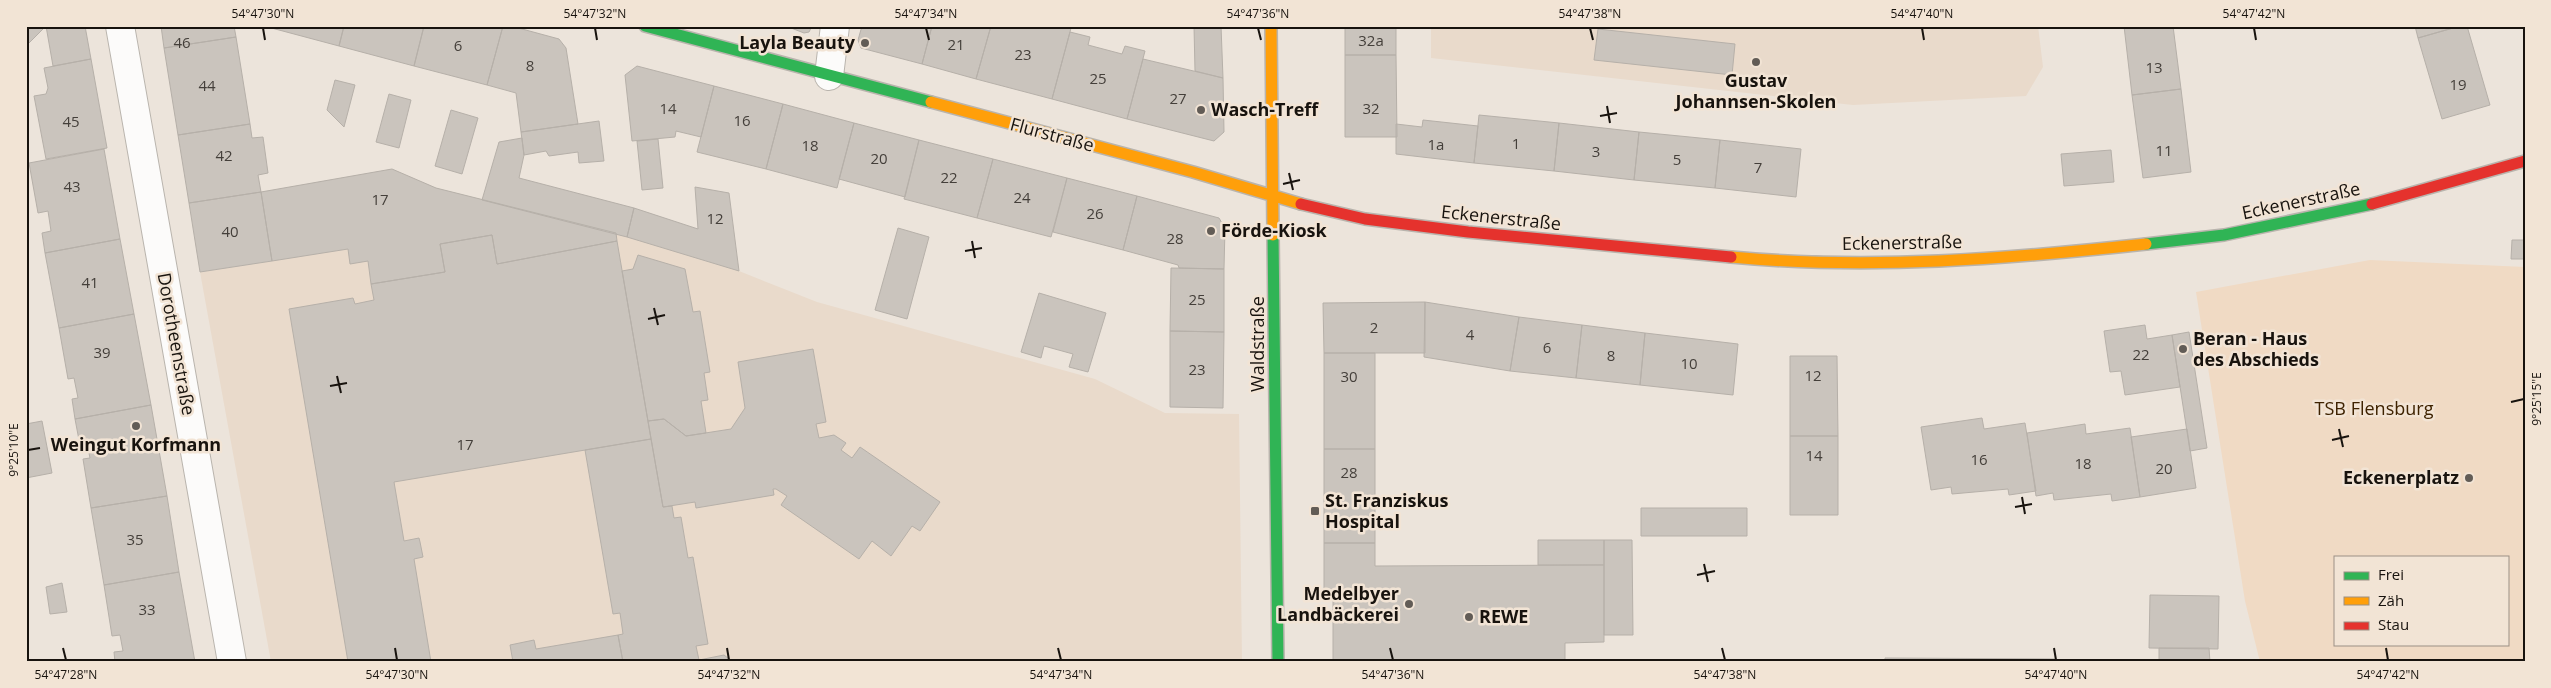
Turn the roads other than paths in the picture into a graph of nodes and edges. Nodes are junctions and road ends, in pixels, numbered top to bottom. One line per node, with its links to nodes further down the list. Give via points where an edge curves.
1 (120, 26): 8 (street, Dorotheenstraße)
2 (645, 26): 5 (street, Flurstraße)
3 (834, 26): 5 (street)
4 (1271, 26): 7 (street, Waldstraße)
5 (829, 76): 7 (street, Flurstraße, via 1193,172)
6 (2525, 161): 7 (street, Eckenerstraße, via 2345,211 2224,235 2083,251 1915,263 1774,261 1555,242 1365,219)
7 (1274, 197): 9 (street, Waldstraße)
8 (232, 662)
9 (1278, 662)

